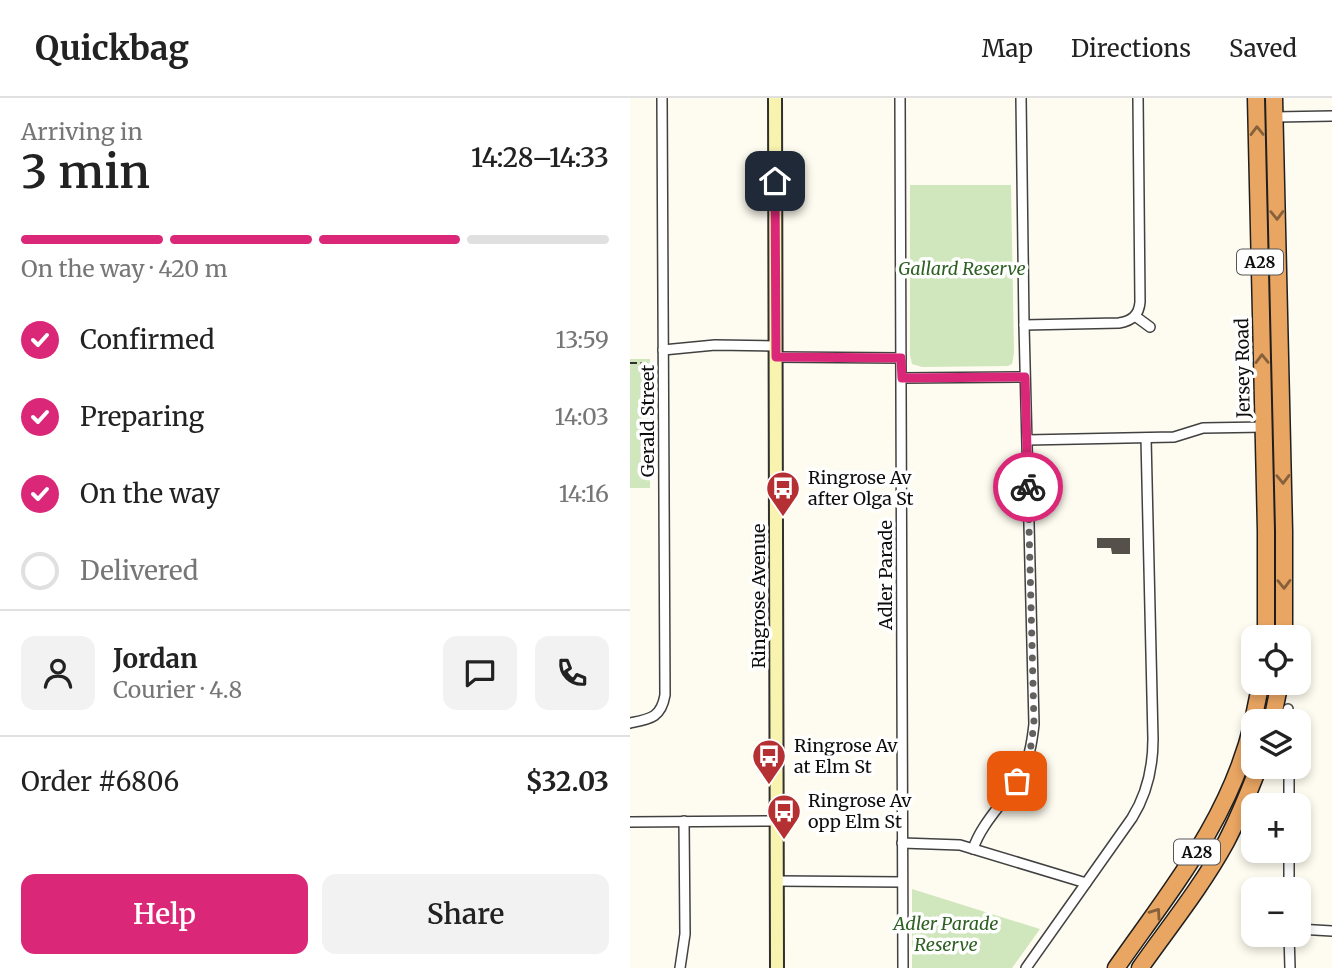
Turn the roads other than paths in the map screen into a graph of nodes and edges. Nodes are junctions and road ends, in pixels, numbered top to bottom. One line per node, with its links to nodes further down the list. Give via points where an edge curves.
1 (662, 98): 13 (street, Gerald Street)
2 (775, 98): 14 (street, Ringrose Avenue)
3 (900, 98): 15 (street, Adler Parade)
4 (1021, 98): 11 (street)
5 (1138, 98): 10 (street, via 1140,302)
6 (1256, 98): 18 (highway, Jersey Road / A28, one-way to 6)
7 (1274, 98): 9 (highway, Jersey Road / A28)
8 (1332, 116): 9 (street)
9 (1275, 117): 19 (highway, Jersey Road / A28, one-way to 19)
10 (1135, 316): 11 (street, via 1119,323); 12 (street)
11 (1024, 325): 16 (street)
12 (1150, 327)
13 (663, 350): 14 (street, via 715,345); 24 (street, Gerald Street, via 665,695 655,715)
14 (776, 351): 15 (street); 28 (street, Ringrose Avenue)
15 (901, 358): 17 (street, Adler Parade)
16 (1025, 377): 17 (street); 21 (street)
17 (902, 378): 30 (street, Adler Parade)
18 (1263, 427): 19 (street); 20 (street, via 1203,428 1177,437); 22 (highway, Jersey Road / A28)
19 (1281, 427): 23 (highway, Jersey Road / A28, one-way to 23)
20 (1146, 438): 21 (street); 34 (street, via 1153,757 1136,812)
21 (1027, 440): 31 (street, via 1033,733 1024,768)
22 (1266, 625)
23 (1284, 625)
24 (630, 723)
25 (1241, 759): 42 (highway, A28, one-way to 25, via 1213,825)
26 (1254, 779): 43 (highway, A28, via 1225,844)
27 (684, 821): 28 (street); 29 (street); 38 (street, via 685,934)
28 (777, 821): 32 (street, Ringrose Avenue)
29 (630, 822)
30 (902, 843): 31 (street); 33 (street, Adler Parade)
31 (974, 849): 34 (street)
32 (777, 881): 33 (street); 39 (street, Ringrose Avenue)
33 (902, 881): 40 (street, Adler Parade)
34 (1086, 883): 41 (street)
35 (1311, 930): 36 (street)
36 (1332, 931)
37 (1289, 947): 44 (street)
38 (680, 968)
39 (777, 968)
40 (903, 968)
41 (1026, 968)
42 (1116, 968)
43 (1140, 968)
44 (1290, 968)

